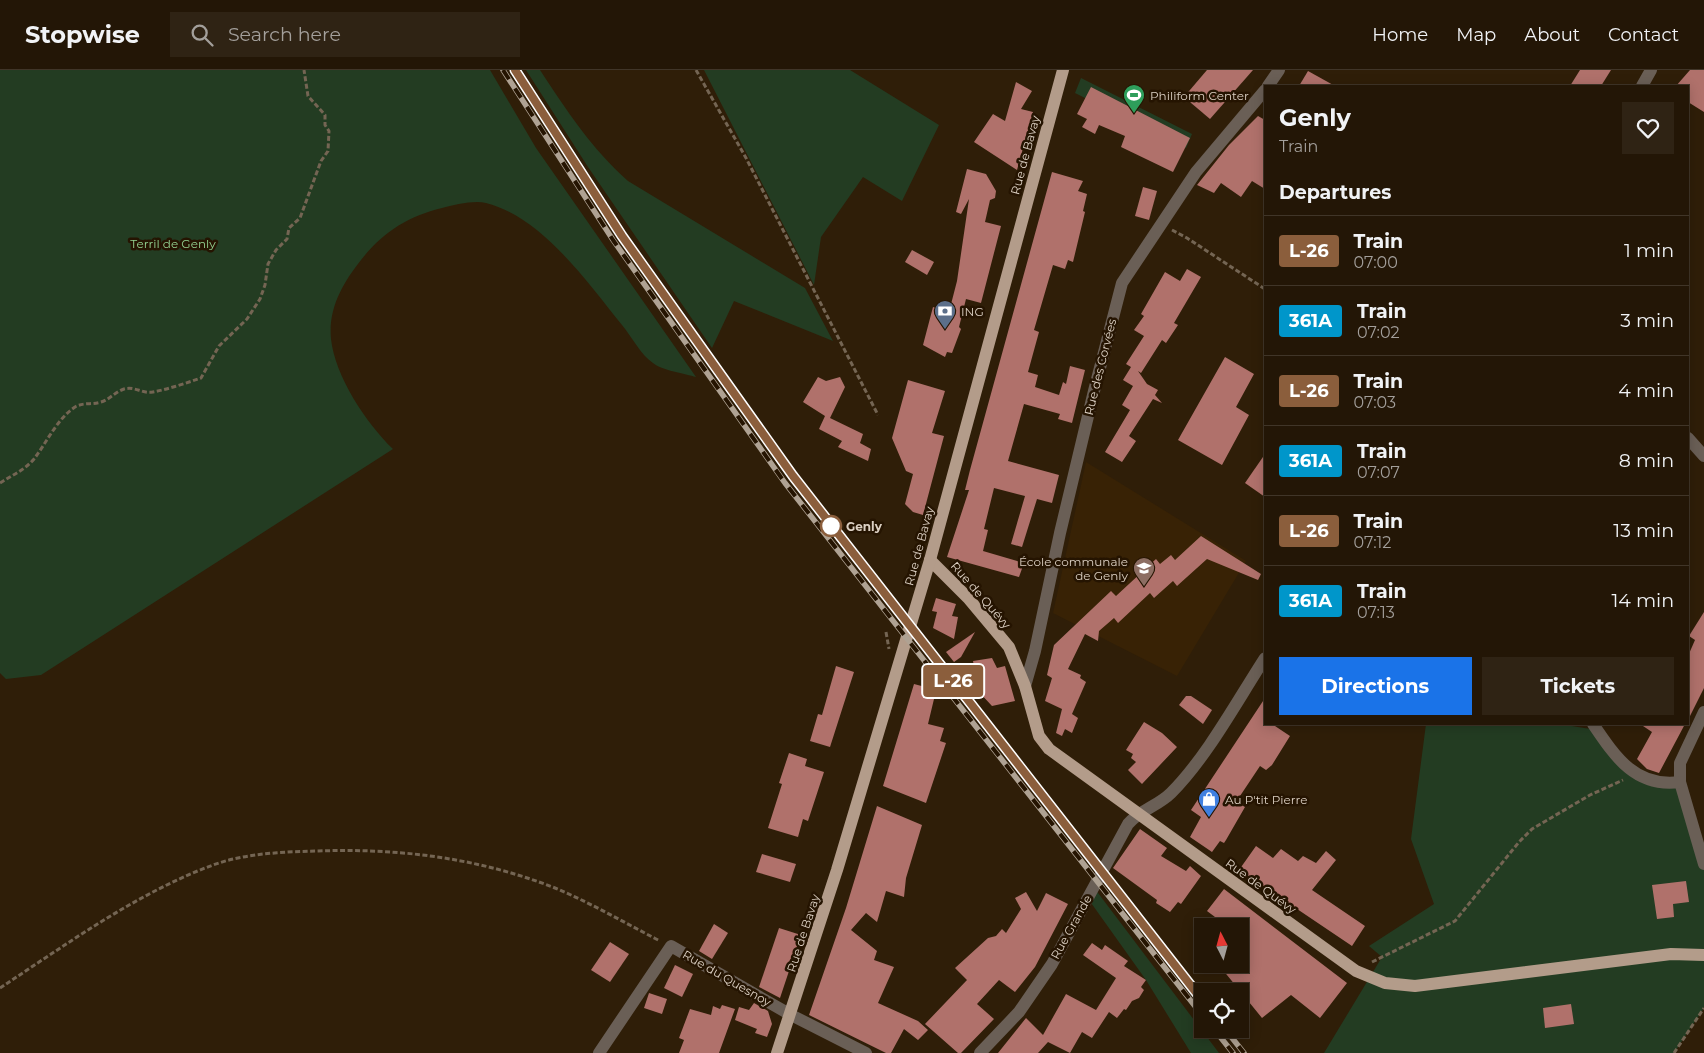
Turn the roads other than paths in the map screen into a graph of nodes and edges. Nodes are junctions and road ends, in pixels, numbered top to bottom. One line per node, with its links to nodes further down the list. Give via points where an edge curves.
1 (1062, 70): 9 (main road, Rue de Bavay)
2 (1279, 70): 4 (street)
3 (1651, 70): 5 (street)
4 (1269, 85)
5 (1643, 85)
6 (1264, 91): 11 (street, Rue des Corvées, via 1215,147 1122,284)
7 (1689, 439): 8 (street)
8 (1704, 456)
9 (930, 560): 11 (main road, Rue de Quévy, via 968,598 1009,647); 18 (main road, Rue de Bavay, via 838,870)
10 (1264, 660): 15 (street, Rue Grande, via 1194,766 1170,794 1153,807)
11 (1025, 686): 15 (main road, Rue de Quévy, via 1039,736 1049,749)
12 (1704, 712): 14 (street, via 1680,763)
13 (1594, 725): 14 (street, via 1634,774 1647,781 1664,784)
14 (1680, 782): 16 (street)
15 (1137, 813): 17 (main road, Rue de Quévy, via 1356,971 1385,983 1416,986 1671,954); 22 (street, Rue Grande, via 1052,964 1019,1012)
16 (1704, 864)
17 (1704, 955)
18 (790, 1015): 19 (street, Rue du Quesnoy, via 671,946); 20 (main road, Rue de Bavay); 21 (street)
19 (599, 1053)
20 (777, 1053)
21 (866, 1053)
22 (980, 1053)

